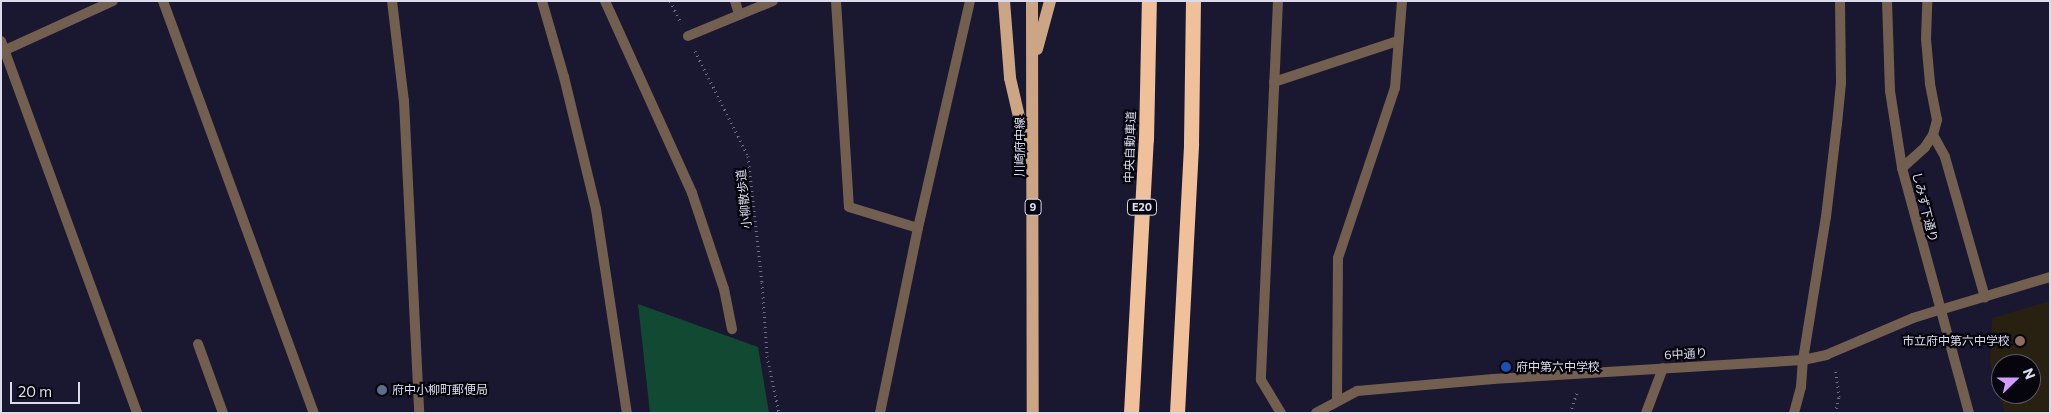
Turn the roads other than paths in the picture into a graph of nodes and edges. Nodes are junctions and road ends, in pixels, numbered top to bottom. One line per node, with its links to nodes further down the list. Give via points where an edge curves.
1 (113, 1): 23 (street)
2 (164, 1): 41 (street)
3 (392, 1): 42 (street, via 404,101)
4 (542, 1): 43 (street, via 596,209)
5 (605, 1): 33 (street, via 692,193 724,289)
6 (734, 1): 20 (street)
7 (773, 1): 20 (street)
8 (836, 1): 29 (street, via 849,207)
9 (970, 1): 29 (street)
10 (1004, 1): 28 (main road, via 1010,78)
11 (1032, 1): 24 (main road, 川崎府中線 / 9)
12 (1050, 1): 24 (main road)
13 (1149, 1): 46 (highway, 中央自動車道 / E20, via 1146,139)
14 (1193, 1): 47 (highway, via 1191,143)
15 (1278, 1): 25 (street)
16 (1402, 1): 22 (street)
17 (1840, 1): 35 (street, via 1841,83 1826,217)
18 (1887, 1): 27 (street, しみず下通り, via 1890,91)
19 (1927, 1): 26 (street, via 1929,74 1937,120)
20 (739, 14): 21 (street)
21 (688, 36)
22 (1398, 41): 25 (street); 37 (street, via 1395,88 1338,258)
23 (2, 48): 39 (street)
24 (1033, 63): 28 (main road, 川崎府中線 / 9)
25 (1274, 82): 48 (street, via 1262,380)
26 (1933, 134): 27 (street, via 1925,147); 31 (street, via 1945,157)
27 (1902, 168): 32 (street, しみず下通り)
28 (1034, 178): 45 (main road, 川崎府中線 / 9)
29 (918, 228): 44 (street)
30 (2050, 277): 31 (street, 6中通り)
31 (1985, 297): 32 (street, 6中通り)
32 (1940, 310): 35 (street, 6中通り); 51 (street, しみず下通り)
33 (732, 329)
34 (198, 344): 40 (street)
35 (1803, 360): 36 (street, 6中通り); 50 (street, via 1801,387)
36 (1663, 368): 37 (street, 6中通り, via 1357,391); 49 (street)
37 (1337, 400): 38 (street, 6中通り)
38 (1321, 411)
39 (137, 413)
40 (223, 413)
41 (314, 413)
42 (419, 413)
43 (627, 413)
44 (880, 413)
45 (1033, 413)
46 (1131, 413)
47 (1177, 413)
48 (1281, 413)
49 (1646, 413)
50 (1794, 413)
51 (1969, 413)

